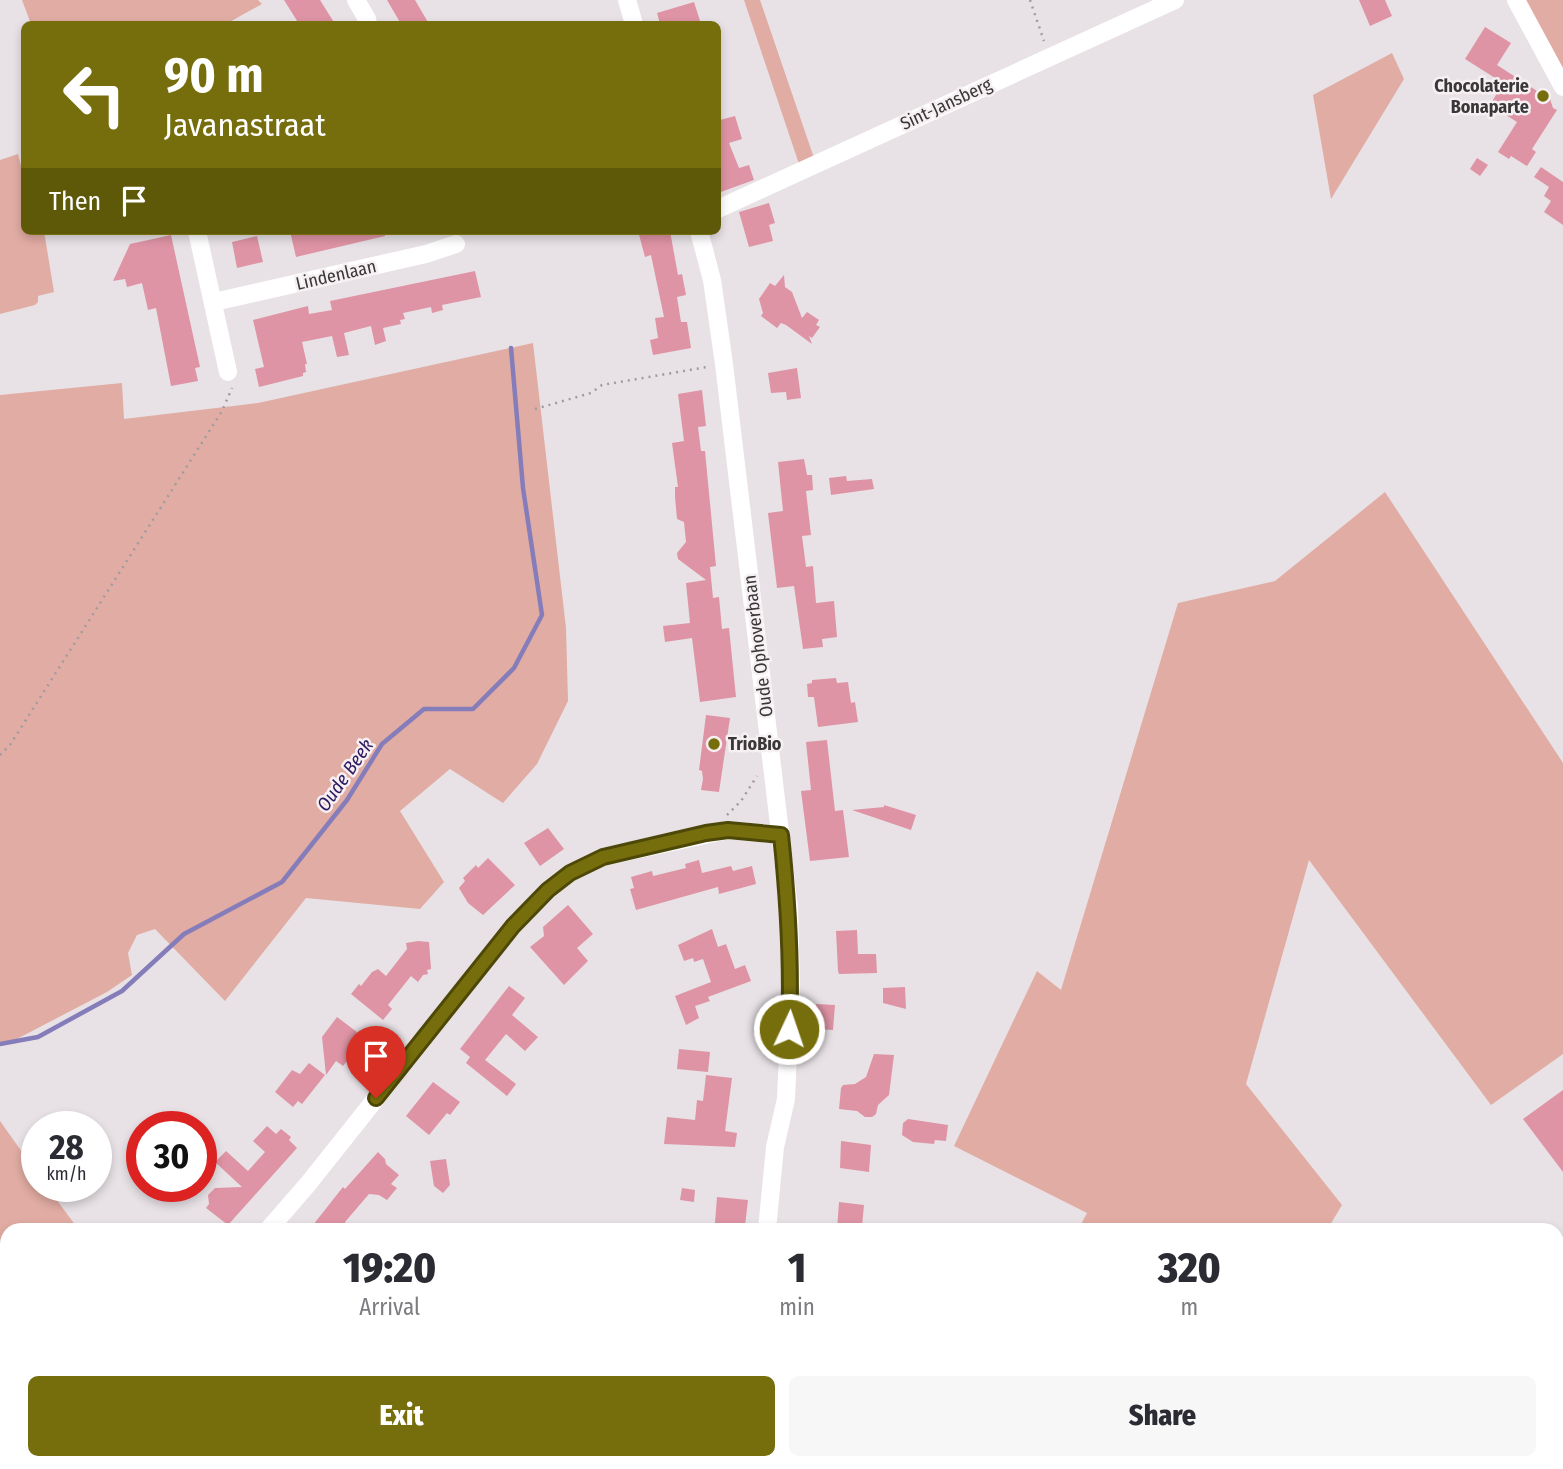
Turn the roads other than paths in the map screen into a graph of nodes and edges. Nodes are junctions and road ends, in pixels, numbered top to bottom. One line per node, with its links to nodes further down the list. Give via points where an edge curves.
1 (356, 0): 5 (street)
2 (626, 0): 6 (street)
3 (1175, 0): 8 (street, Sint-Jansberg)
4 (1516, 0): 7 (street)
5 (367, 21)
6 (633, 21)
7 (1563, 87)
8 (721, 208)
9 (198, 235): 12 (street)
10 (700, 235): 14 (street, Oude Ophoverbaan, via 712,280 724,364)
11 (456, 244): 12 (street, Lindenlaan)
12 (214, 302): 13 (street)
13 (228, 372)
14 (781, 835): 15 (street, via 728,830 706,833 603,857 570,873 513,926); 16 (street, Oude Ophoverbaan, via 792,983 786,1099 775,1147)
15 (274, 1223)
16 (768, 1223)

